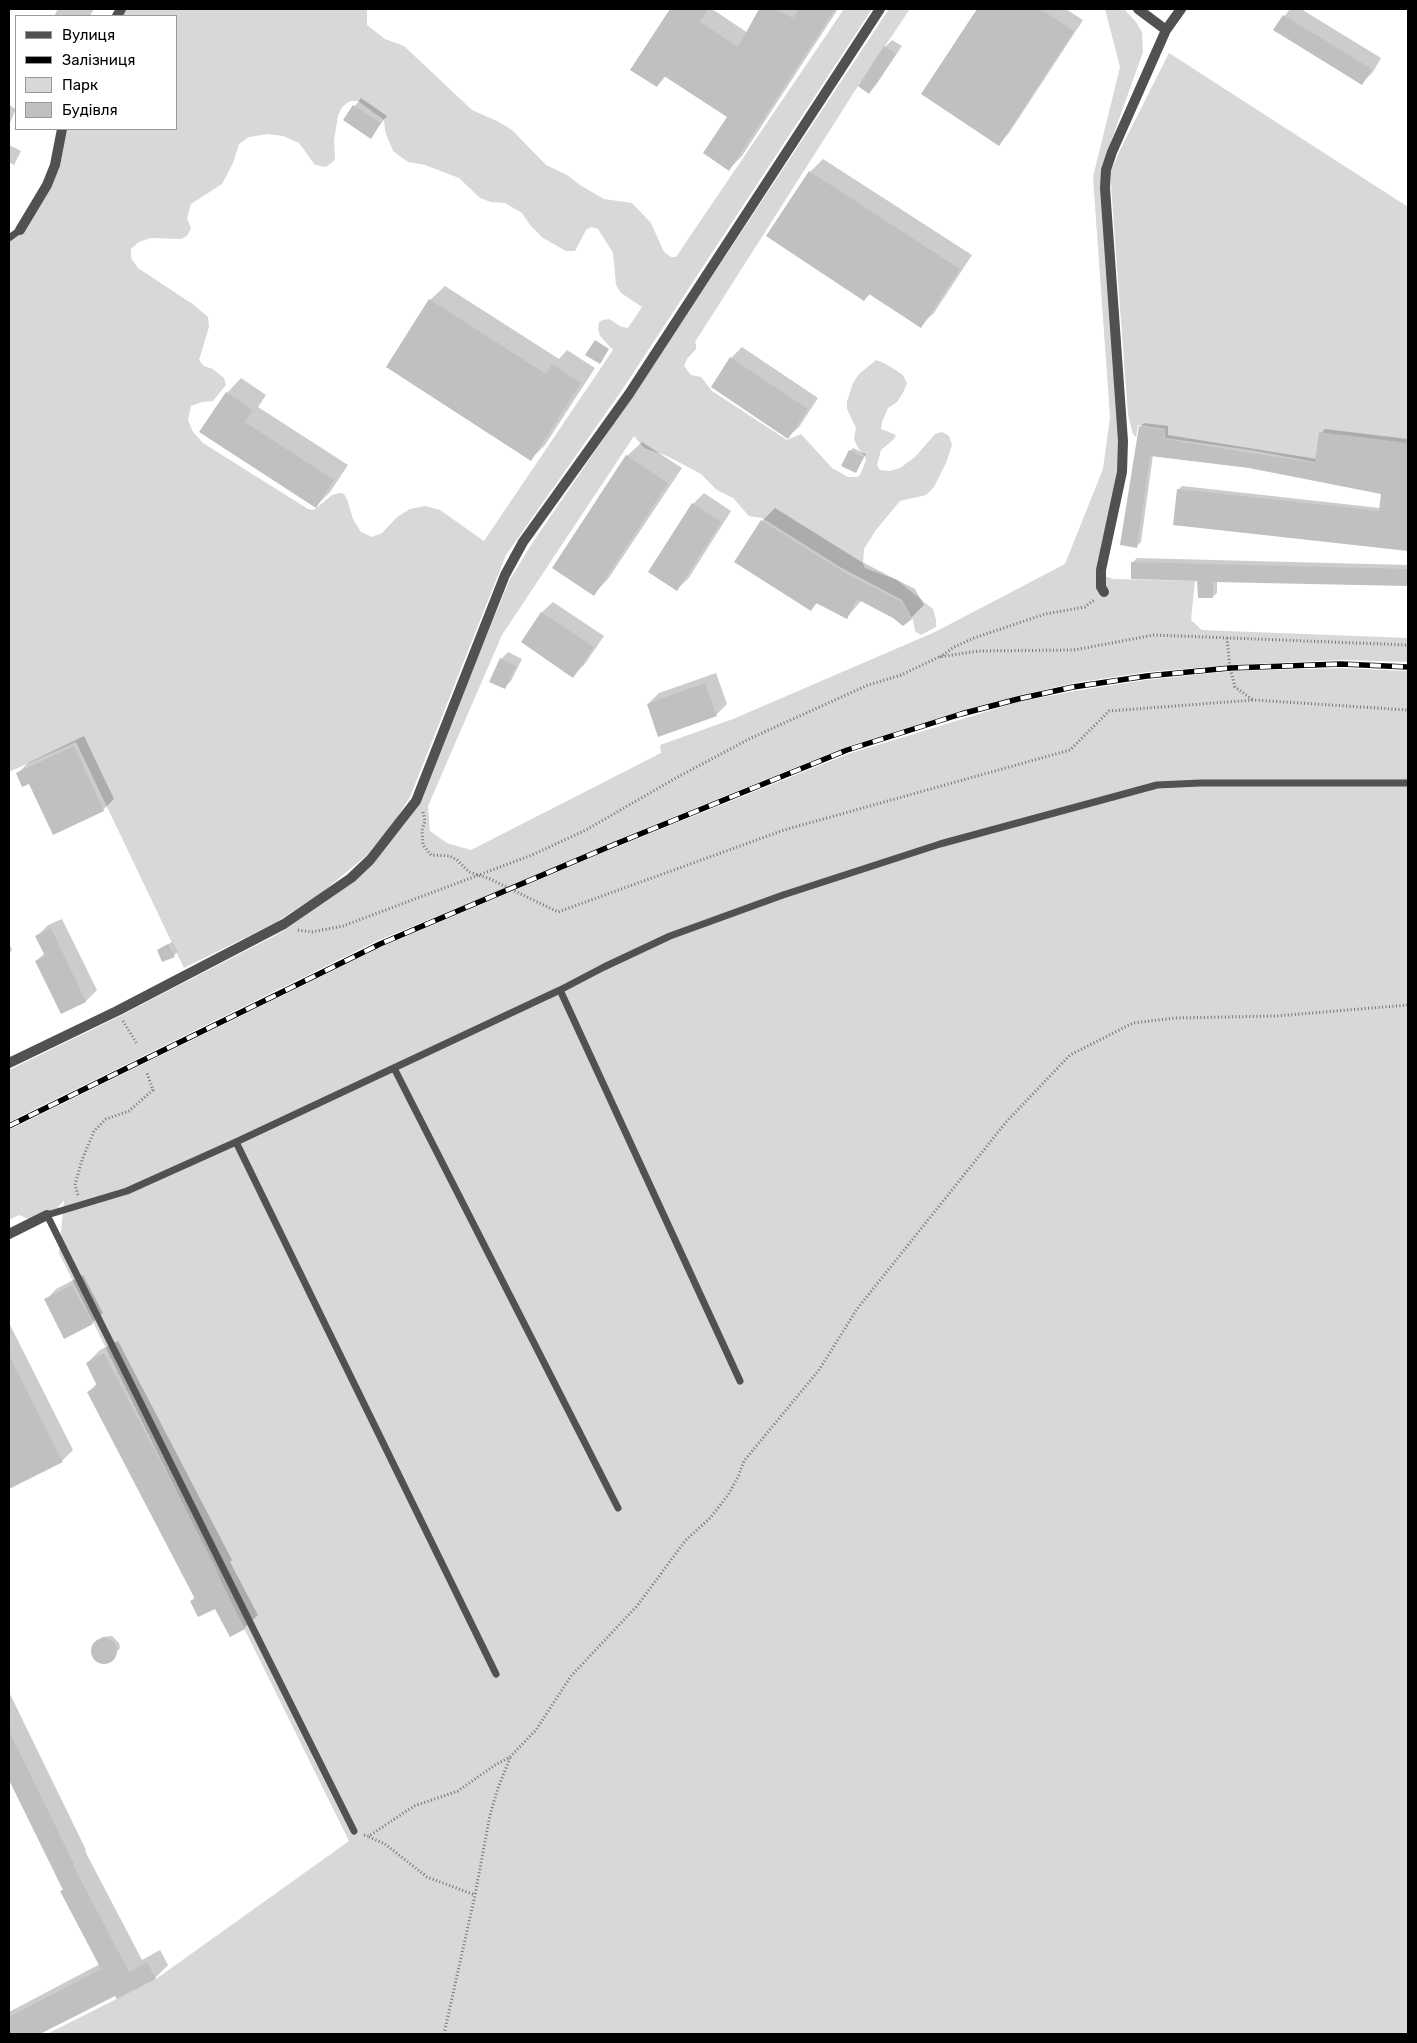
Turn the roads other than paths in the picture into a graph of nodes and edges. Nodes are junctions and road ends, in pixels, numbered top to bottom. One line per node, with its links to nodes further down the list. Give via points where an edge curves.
1 (880, 9): 11 (street, via 628,394 518,550 505,575 416,801 370,860 351,878 284,924)
2 (1138, 9): 4 (street)
3 (1181, 9): 4 (street)
4 (1166, 30): 8 (street, via 1106,170 1122,472 1101,570)
5 (62, 130): 6 (street, via 55,165 47,185)
6 (20, 230): 7 (lane)
7 (9, 238)
8 (1104, 592)
9 (1408, 783): 10 (lane, via 1157,786 940,844 783,895 670,936)
10 (560, 990): 12 (lane); 16 (lane)
11 (9, 1063)
12 (394, 1068): 13 (lane); 17 (lane)
13 (236, 1142): 14 (lane, via 126,1191); 18 (lane)
14 (47, 1215): 15 (street); 19 (lane)
15 (9, 1234)
16 (740, 1381)
17 (618, 1508)
18 (496, 1674)
19 (354, 1830)

